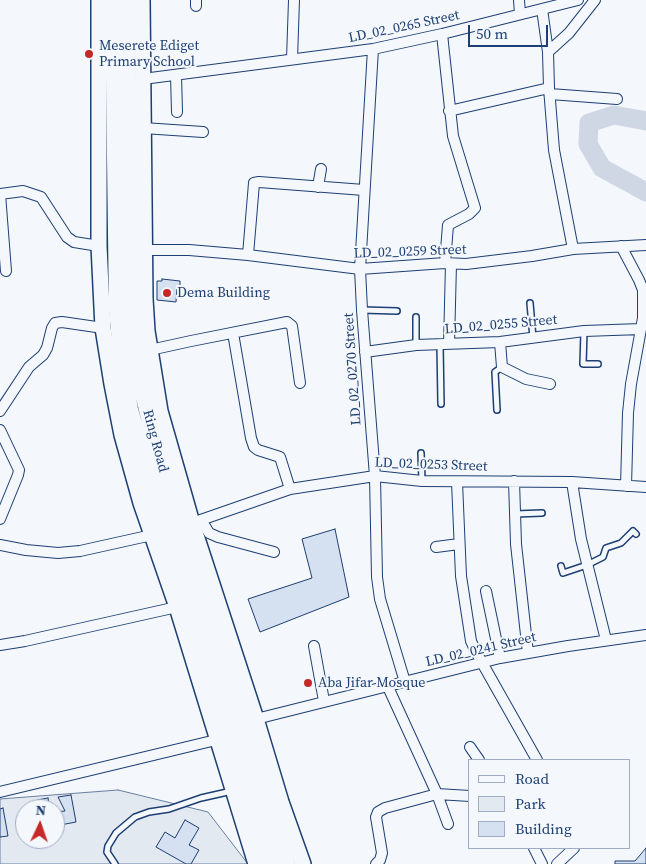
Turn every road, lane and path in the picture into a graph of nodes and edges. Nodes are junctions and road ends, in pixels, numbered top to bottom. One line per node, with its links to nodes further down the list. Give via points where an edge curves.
1 (99, 0): 28 (main road)
2 (114, 0): 107 (highway, Ring Road, via 117,311 123,371 148,477)
3 (127, 0): 108 (highway, Ring Road, via 131,312 140,380 157,452)
4 (142, 0): 16 (main road)
5 (294, 0): 14 (street)
6 (519, 0): 10 (street)
7 (578, 0): 9 (street, LD_02_0265 Street)
8 (594, 0): 13 (street, via 569,33)
9 (542, 9): 10 (street, LD_02_0265 Street); 13 (street)
10 (520, 14): 11 (street, LD_02_0265 Street)
11 (442, 34): 12 (street, LD_02_0265 Street); 19 (street)
12 (373, 49): 14 (street, LD_02_0265 Street); 25 (street, LD_02_0270 Street)
13 (548, 52): 17 (street)
14 (292, 59): 15 (street, LD_02_0265 Street)
15 (176, 75): 16 (street, LD_02_0265 Street); 20 (street)
16 (143, 79): 21 (main road)
17 (549, 91): 18 (street); 19 (street); 30 (street, via 554,150)
18 (618, 100)
19 (449, 111): 33 (street, via 453,136 475,208 448,224)
20 (177, 112)
21 (143, 128): 22 (street); 31 (main road)
22 (202, 132)
23 (321, 169): 24 (street)
24 (318, 187): 25 (street); 32 (street, via 254,183)
25 (364, 190): 34 (street, LD_02_0270 Street)
26 (0, 194): 28 (street, via 23,191 41,197 67,237 74,242); 35 (street)
27 (646, 244): 29 (street, LD_02_0259 Street)
28 (99, 246): 41 (main road)
29 (621, 246): 30 (street, LD_02_0259 Street); 40 (street, via 643,290)
30 (573, 249): 33 (street, LD_02_0259 Street)
31 (144, 250): 32 (street, LD_02_0259 Street); 49 (main road)
32 (248, 255): 34 (street, LD_02_0259 Street)
33 (448, 264): 34 (street, LD_02_0259 Street); 48 (street)
34 (360, 269): 37 (street, LD_02_0270 Street)
35 (6, 271)
36 (530, 303): 45 (lane)
37 (362, 310): 38 (lane); 50 (street, LD_02_0270 Street)
38 (397, 311)
39 (416, 317): 47 (lane)
40 (645, 318): 42 (street)
41 (103, 328): 58 (street, via 62,322 56,324 43,355 29,367); 74 (main road, via 122,435)
42 (641, 329): 43 (street, LD_02_0255 Street); 51 (street)
43 (584, 331): 45 (street, LD_02_0255 Street); 52 (lane, via 583,364)
44 (233, 333): 49 (street); 54 (street, via 280,323 290,324); 68 (street, via 254,447 280,456)
45 (533, 338): 46 (street, LD_02_0255 Street)
46 (500, 342): 48 (street, LD_02_0255 Street); 53 (street)
47 (416, 345): 48 (street, LD_02_0255 Street); 50 (street, LD_02_0255 Street)
48 (444, 345): 56 (lane)
49 (150, 350): 72 (main road, via 160,411)
50 (365, 352): 61 (street, LD_02_0270 Street)
51 (642, 354): 66 (street, via 631,384)
52 (598, 364)
53 (502, 367): 55 (street, via 526,379); 57 (lane, via 496,372)
54 (300, 383)
55 (550, 384)
56 (441, 404)
57 (496, 410)
58 (0, 411)
59 (0, 430): 71 (street, via 19,470)
60 (421, 453): 62 (lane)
61 (376, 476): 62 (street, LD_02_0253 Street); 68 (street, LD_02_0253 Street); 90 (street, LD_02_0270 Street, via 380,599)
62 (422, 481): 64 (street, LD_02_0253 Street)
63 (514, 481): 64 (street, LD_02_0253 Street); 65 (street, LD_02_0253 Street); 69 (street)
64 (457, 482): 76 (street)
65 (572, 482): 66 (street, LD_02_0253 Street); 79 (street)
66 (626, 486): 67 (street, LD_02_0253 Street)
67 (646, 487)
68 (290, 489): 72 (street, LD_02_0253 Street)
69 (515, 514): 70 (lane); 87 (street)
70 (542, 514)
71 (0, 519)
72 (197, 522): 78 (street, via 218,537); 93 (main road)
73 (636, 534): 79 (lane, via 633,531 621,543 606,548 603,557)
74 (152, 535): 75 (street, via 58,553); 82 (main road)
75 (0, 544)
76 (459, 544): 77 (street); 89 (street, via 472,641)
77 (436, 547)
78 (274, 552)
79 (587, 565): 80 (lane, via 563,573); 84 (street)
80 (561, 566)
81 (486, 592): 88 (street)
82 (177, 607): 85 (street); 94 (main road)
83 (646, 635): 84 (street, LD_02_0241 Street)
84 (606, 640): 87 (street, LD_02_0241 Street)
85 (0, 645)
86 (314, 646): 92 (street)
87 (528, 653): 88 (street, LD_02_0241 Street)
88 (500, 658): 89 (street, LD_02_0241 Street)
89 (482, 663): 90 (street, LD_02_0241 Street); 97 (street)
90 (405, 682): 91 (street, LD_02_0241 Street)
91 (388, 687): 92 (street, LD_02_0241 Street); 100 (street)
92 (324, 701): 93 (street, LD_02_0241 Street)
93 (256, 719): 109 (main road)
94 (216, 740): 98 (main road); 99 (street)
95 (470, 747): 96 (street)
96 (478, 759)
97 (536, 759)
98 (232, 791): 105 (lane, via 135,817 116,833 108,846 107,852); 106 (main road)
99 (0, 792)
100 (437, 794): 101 (street); 102 (street); 110 (street, via 378,812 382,853)
101 (468, 796)
102 (448, 824)
103 (534, 849): 111 (street)
104 (573, 849): 112 (street)
105 (115, 864)
106 (256, 864)
107 (271, 864)
108 (287, 864)
109 (303, 864)
110 (376, 864)
111 (542, 864)
112 (557, 864)

